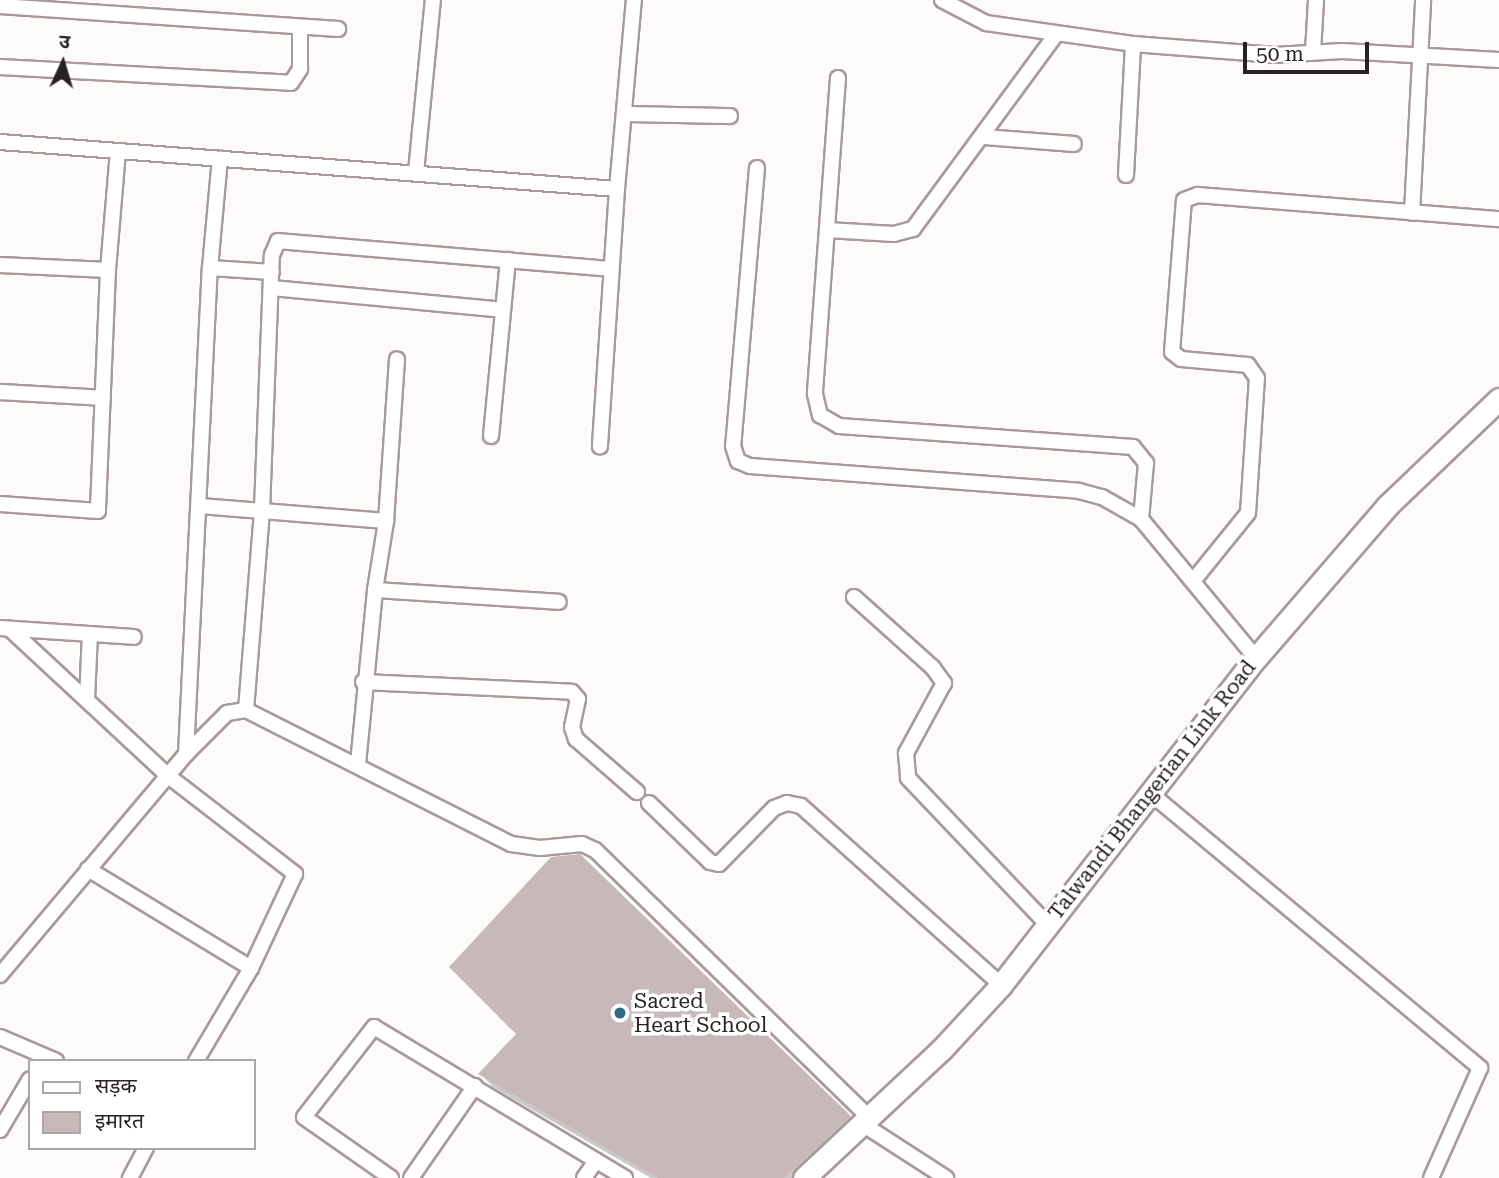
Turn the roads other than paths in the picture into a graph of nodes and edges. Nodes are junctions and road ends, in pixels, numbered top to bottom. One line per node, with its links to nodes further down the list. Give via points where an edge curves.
1 (433, 0): 25 (street)
2 (634, 0): 17 (street)
3 (942, 0): 7 (street)
4 (1317, 0): 12 (street)
5 (1423, 0): 13 (street)
6 (0, 6): 8 (street)
7 (964, 7): 10 (street)
8 (300, 28): 9 (street); 15 (street, via 300,69 291,83)
9 (338, 29)
10 (1056, 34): 11 (street); 19 (street)
11 (1133, 44): 12 (street, via 1276,55); 26 (street)
12 (1314, 52): 13 (street)
13 (1420, 56): 14 (street); 28 (street)
14 (1499, 60)
15 (0, 66)
16 (838, 78): 30 (street)
17 (624, 114): 18 (street); 27 (street)
18 (730, 116)
19 (985, 137): 21 (street); 30 (street, via 913,229 894,234)
20 (0, 142): 22 (street)
21 (1074, 144)
22 (118, 151): 23 (street); 35 (street)
23 (220, 158): 25 (street); 33 (street)
24 (757, 167): 48 (street, via 733,446 738,461 750,466 1079,491 1114,502)
25 (416, 172): 27 (street)
26 (1126, 175)
27 (617, 189): 34 (street)
28 (1412, 213): 29 (street); 50 (street, via 1198,195 1184,200 1172,352 1181,359 1248,365 1257,378 1248,513)
29 (1499, 219)
30 (827, 230): 48 (street, via 815,394 820,415 827,422 1133,447 1146,463)
31 (508, 260): 34 (street); 36 (street, via 284,239 275,246); 38 (street)
32 (0, 264): 35 (street)
33 (211, 268): 36 (street); 46 (street)
34 (609, 269): 44 (street)
35 (108, 270): 41 (street)
36 (272, 272): 37 (street)
37 (271, 288): 38 (street); 47 (street)
38 (503, 310): 43 (street)
39 (397, 359): 49 (street)
40 (0, 392): 41 (street)
41 (103, 398): 45 (street, via 98,511)
42 (1499, 399): 57 (street, Talwandi Bhangerian Link Road, via 1387,506)
43 (491, 436)
44 (600, 446)
45 (0, 504)
46 (200, 506): 47 (street); 61 (street)
47 (262, 510): 49 (street); 60 (street)
48 (1141, 519): 50 (street)
49 (386, 521): 51 (street)
50 (1193, 581): 57 (street)
51 (375, 590): 53 (street); 58 (street)
52 (854, 597): 68 (street, via 933,668 944,684 906,752 908,778)
53 (559, 602)
54 (5, 629): 55 (street); 59 (street)
55 (90, 634): 56 (street); 59 (street)
56 (134, 637)
57 (1256, 658): 65 (street, Talwandi Bhangerian Link Road)
58 (363, 682): 62 (street); 64 (street, via 572,692 578,699 572,727 576,739)
59 (87, 699): 63 (street)
60 (246, 710): 61 (street, via 227,713); 62 (street)
61 (186, 754): 63 (street)
62 (358, 764): 77 (street, via 519,847 582,844 595,849)
63 (167, 775): 67 (street); 69 (street, via 295,874)
64 (637, 792)
65 (1149, 792): 68 (street, Talwandi Bhangerian Link Road); 88 (street, via 1480,1068)
66 (649, 803): 71 (street, via 710,862 719,864 774,808 787,803 801,806)
67 (88, 869): 69 (street); 70 (street)
68 (1047, 924): 71 (street, Talwandi Bhangerian Link Road)
69 (251, 968): 74 (street)
70 (0, 975)
71 (1001, 985): 77 (street, Talwandi Bhangerian Link Road)
72 (0, 1037): 73 (street)
73 (47, 1059)
74 (197, 1059)
75 (28, 1082): 78 (street)
76 (475, 1086): 80 (street); 82 (street, via 379,1029 369,1030 304,1117); 83 (street)
77 (867, 1122): 86 (street, Talwandi Bhangerian Link Road); 87 (street)
78 (0, 1129)
79 (145, 1150): 81 (street)
80 (596, 1161): 84 (street); 85 (street)
81 (130, 1178)
82 (391, 1178)
83 (411, 1178)
84 (584, 1178)
85 (625, 1178)
86 (804, 1178)
87 (946, 1178)
88 (1431, 1178)

